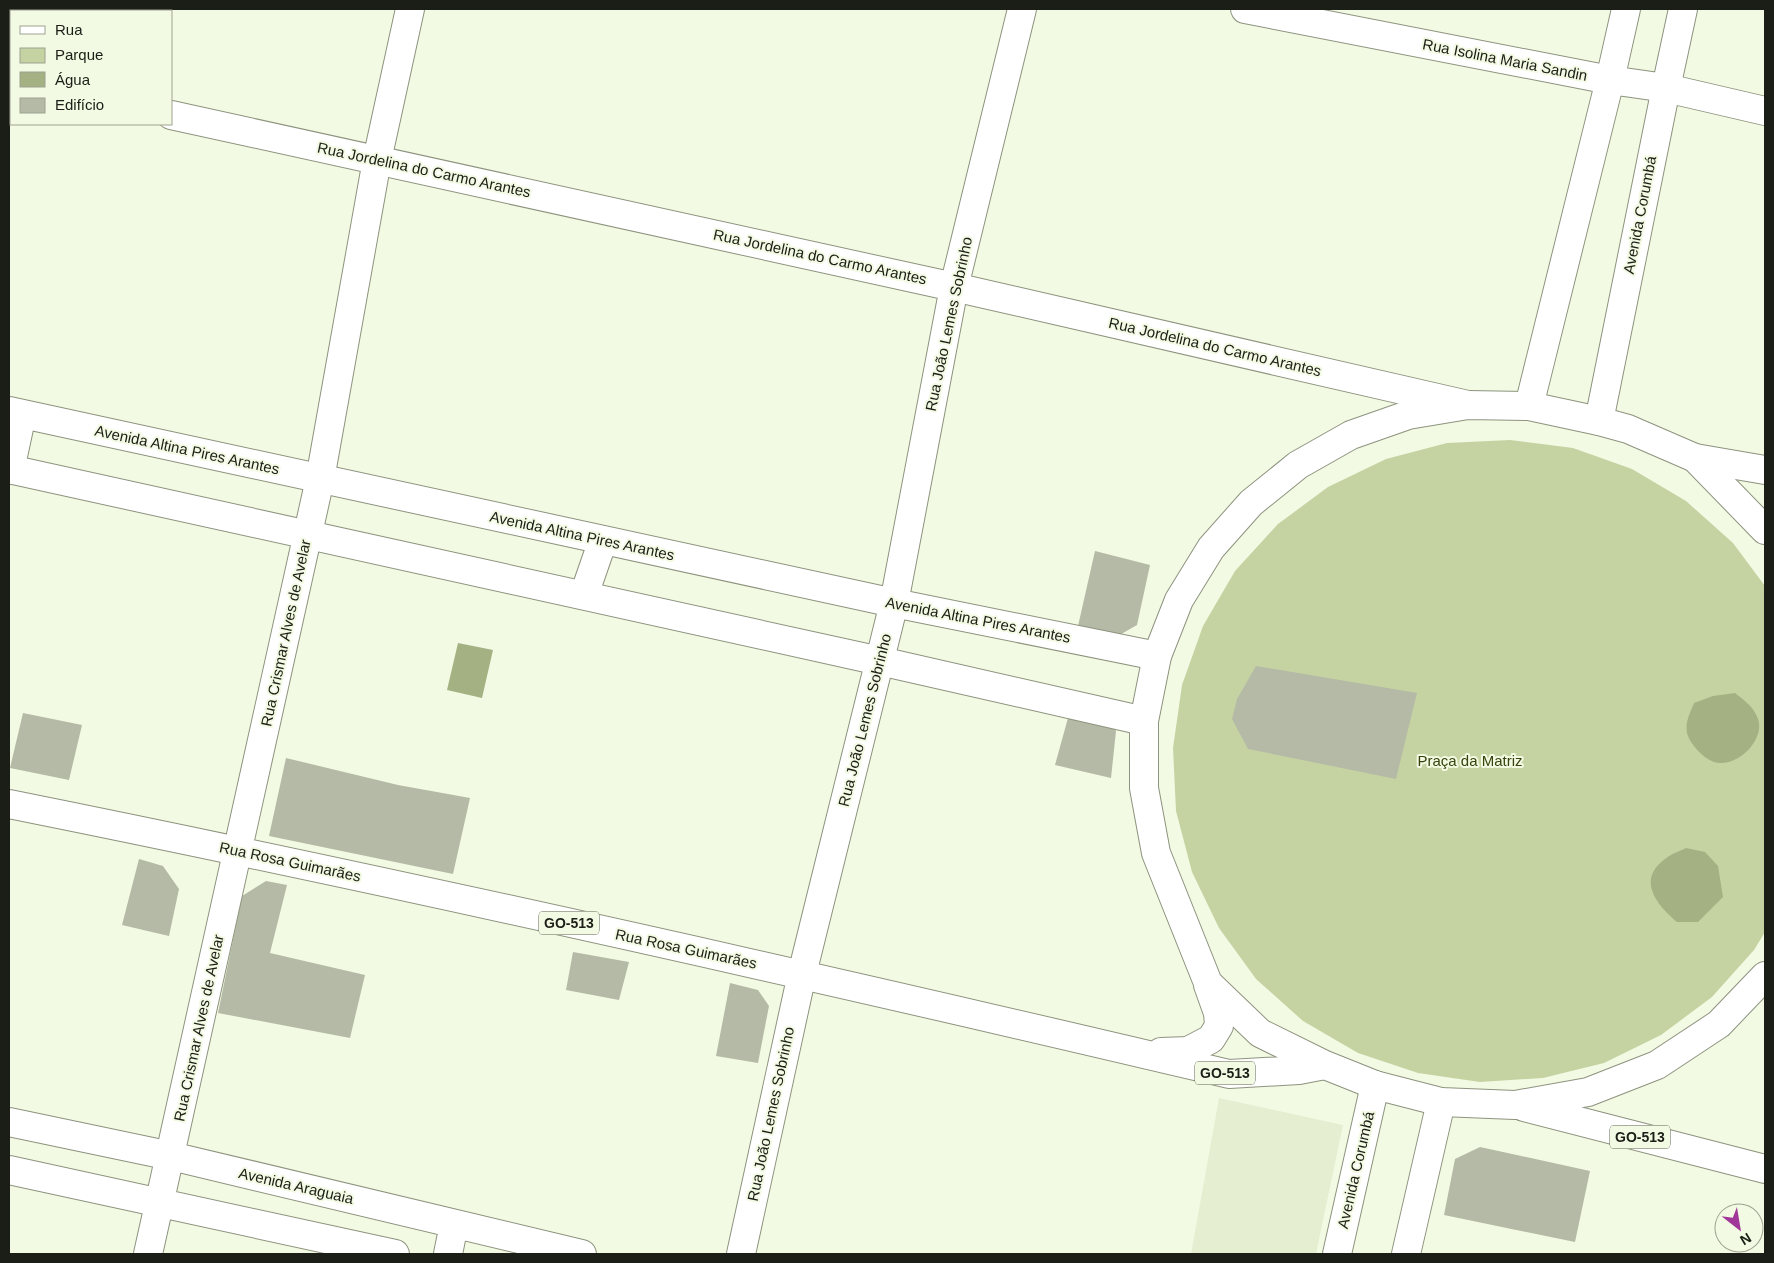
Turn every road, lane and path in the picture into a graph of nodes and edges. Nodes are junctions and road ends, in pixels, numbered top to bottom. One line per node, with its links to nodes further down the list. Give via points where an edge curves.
1 (410, 9): 10 (street, Rua Crismar Alves de Avelar)
2 (1022, 9): 11 (street, Rua João Lemes Sobrinho)
3 (1245, 9): 6 (street, Rua Isolina Maria Sandin)
4 (1626, 9): 6 (street)
5 (1683, 9): 7 (street, Avenida Corumbá)
6 (1610, 80): 7 (street, Rua Isolina Maria Sandin); 13 (street)
7 (1666, 88): 8 (street, Rua Isolina Maria Sandin); 15 (street, Avenida Corumbá)
8 (1765, 111)
9 (172, 115): 10 (street, Rua Jordelina do Carmo Arantes)
10 (377, 160): 11 (street, Rua Jordelina do Carmo Arantes); 19 (street, Rua Crismar Alves de Avelar)
11 (954, 287): 12 (street, Rua Jordelina do Carmo Arantes); 24 (street, Rua João Lemes Sobrinho)
12 (1468, 405): 13 (street); 25 (street, Rua Rosa Guimarães, via 1408,415 1351,435 1298,465 1258,497 1211,548 1180,600)
13 (1529, 406): 15 (street)
14 (15, 412): 17 (street); 19 (street, Avenida Altina Pires Arantes)
15 (1599, 421): 16 (street, via 1628,429)
16 (1695, 458): 18 (street); 20 (street)
17 (9, 469): 21 (street)
18 (1765, 470)
19 (320, 479): 21 (street, Rua Crismar Alves de Avelar); 22 (street, Avenida Altina Pires Arantes)
20 (1765, 530)
21 (307, 535): 23 (street); 29 (street, Rua Crismar Alves de Avelar)
22 (603, 540): 23 (street); 24 (street, Avenida Altina Pires Arantes)
23 (584, 595): 26 (street)
24 (894, 603): 25 (street, Avenida Altina Pires Arantes); 26 (street, Rua João Lemes Sobrinho)
25 (1157, 656): 27 (street, Rua Rosa Guimarães)
26 (880, 661): 27 (street); 30 (street, Rua João Lemes Sobrinho)
27 (1144, 721): 32 (street, Rua Rosa Guimarães, via 1144,788 1156,853)
28 (9, 804): 29 (street, Rua Rosa Guimarães / GO-513)
29 (238, 850): 30 (street, Rua Rosa Guimarães / GO-513); 39 (street, Rua Crismar Alves de Avelar)
30 (802, 974): 33 (street, Rua Rosa Guimarães / GO-513); 48 (street, Rua João Lemes Sobrinho)
31 (1765, 976): 37 (street, via 1719,1024 1657,1065 1588,1092)
32 (1208, 983): 33 (street, Rua Rosa Guimarães / GO-513, via 1219,1026 1211,1039 1188,1051); 34 (street, via 1260,1033)
33 (1127, 1050): 34 (street, Rua Rosa Guimarães / GO-513, via 1229,1074)
34 (1326, 1065): 35 (street)
35 (1375, 1085): 36 (street); 49 (street, Avenida Corumbá)
36 (1441, 1102): 37 (street); 50 (street)
37 (1515, 1105): 40 (street, GO-513)
38 (9, 1122): 39 (street, Avenida Araguaia)
39 (171, 1156): 42 (street, Rua Crismar Alves de Avelar); 43 (street, Avenida Araguaia)
40 (1765, 1169)
41 (9, 1170): 42 (street)
42 (160, 1203): 44 (street, Rua Crismar Alves de Avelar); 45 (street)
43 (454, 1224): 46 (street); 47 (street, Avenida Araguaia)
44 (148, 1254)
45 (395, 1254)
46 (448, 1254)
47 (582, 1254)
48 (741, 1254)
49 (1337, 1254)
50 (1406, 1254)

